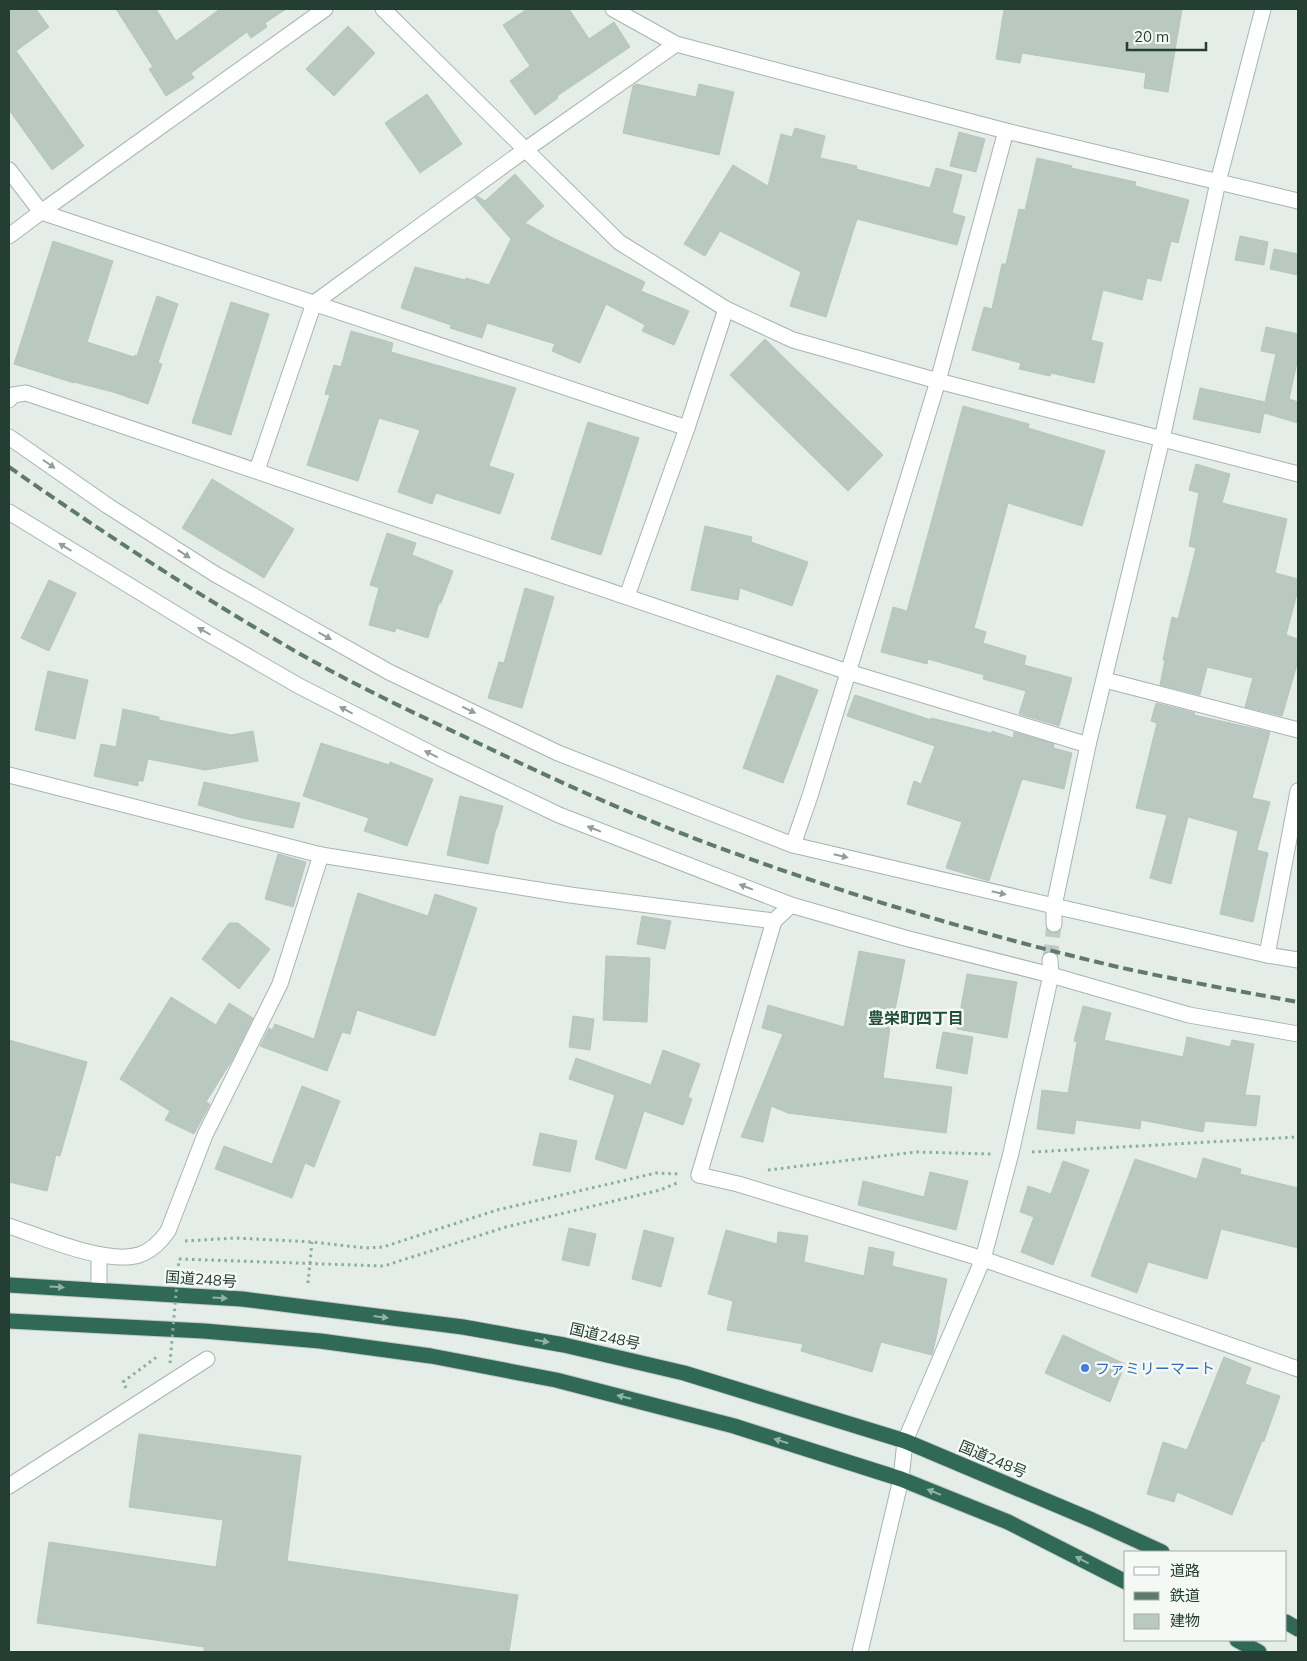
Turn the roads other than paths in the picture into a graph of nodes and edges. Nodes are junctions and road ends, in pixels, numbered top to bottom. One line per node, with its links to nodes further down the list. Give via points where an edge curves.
1 (325, 9): 11 (street)
2 (383, 9): 7 (street)
3 (613, 9): 5 (street)
4 (1263, 9): 9 (street)
5 (676, 44): 6 (street); 7 (street)
6 (1006, 131): 9 (street); 15 (street)
7 (525, 150): 13 (street); 14 (street, via 619,242)
8 (9, 170): 11 (street)
9 (1218, 182): 10 (street); 19 (street)
10 (1298, 201)
11 (42, 212): 12 (street); 13 (street)
12 (9, 236)
13 (314, 302): 17 (street); 20 (street)
14 (726, 309): 15 (street, via 793,340); 17 (street)
15 (938, 381): 19 (street); 24 (street)
16 (9, 400): 20 (street, via 14,395 26,393)
17 (687, 428): 23 (street)
18 (9, 437): 30 (street, one-way to 30, via 108,506 215,574 389,672 558,753)
19 (1162, 439): 21 (street); 25 (street)
20 (257, 470): 23 (street)
21 (1298, 474)
22 (9, 512): 32 (street, one-way to 22, via 560,815 389,733 202,630)
23 (627, 596): 24 (street)
24 (848, 672): 27 (street); 30 (street)
25 (1104, 680): 26 (street); 27 (street)
26 (1298, 730)
27 (1088, 745): 33 (street)
28 (9, 776): 31 (street)
29 (1298, 791): 36 (street)
30 (793, 845): 33 (street, one-way to 33)
31 (321, 855): 34 (street, via 570,895); 41 (street, via 280,984 205,1135 168,1231 160,1242 140,1255 122,1258)
32 (791, 905): 34 (street); 38 (street, via 905,938)
33 (1054, 906): 35 (street); 36 (street)
34 (774, 920): 42 (street, via 699,1175)
35 (1054, 924)
36 (1267, 955): 37 (street)
37 (1298, 960)
38 (1051, 967): 39 (street, via 1189,1015); 42 (street, via 1011,1153)
39 (1298, 1034)
40 (9, 1226): 41 (street)
41 (99, 1256): 44 (street)
42 (983, 1259): 47 (street); 48 (street)
43 (9, 1285): 44 (highway, 国道248号, one-way to 44)
44 (99, 1289): 48 (highway, 国道248号, one-way to 48, via 252,1301 463,1327 564,1345 684,1373)
45 (9, 1321): 49 (highway, one-way to 45, via 734,1426 556,1380 431,1356 204,1331)
46 (207, 1359): 50 (street)
47 (1298, 1369)
48 (905, 1441): 49 (street); 51 (highway, 国道248号)
49 (901, 1479): 52 (highway, one-way to 49, via 1008,1522); 56 (street)
50 (9, 1486)
51 (1160, 1551)
52 (1124, 1581)
53 (1287, 1623): 54 (highway)
54 (1298, 1629)
55 (1239, 1641): 57 (highway)
56 (860, 1652)
57 (1259, 1652)

